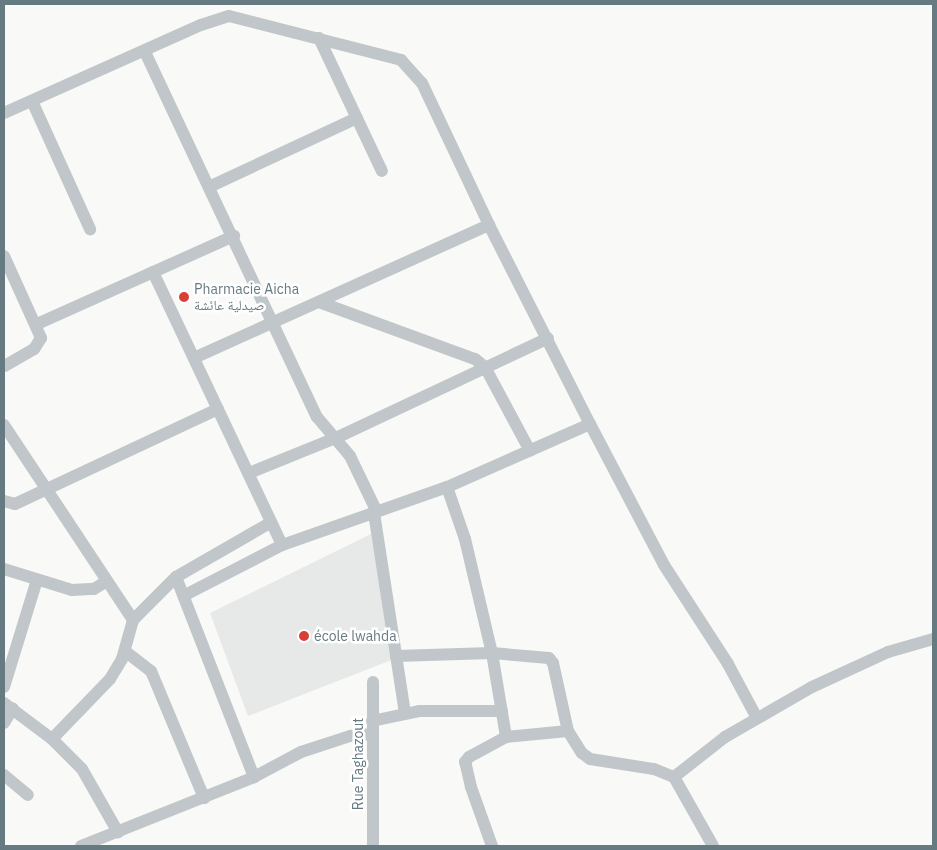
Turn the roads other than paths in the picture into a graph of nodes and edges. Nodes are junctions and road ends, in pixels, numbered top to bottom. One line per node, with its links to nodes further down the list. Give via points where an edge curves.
1 (319, 38): 2 (street, via 229,16 201,24); 5 (street); 8 (street, via 408,64 422,82)
2 (145, 52): 3 (street); 7 (street)
3 (32, 101): 4 (street); 9 (street)
4 (4, 113)
5 (357, 118): 6 (street); 7 (street)
6 (382, 171)
7 (211, 186): 10 (street)
8 (489, 225): 13 (street); 16 (street)
9 (90, 229)
10 (234, 236): 12 (street); 14 (street)
11 (4, 256): 15 (street)
12 (153, 272): 15 (street); 17 (street)
13 (320, 302): 14 (street); 19 (street, via 459,352)
14 (276, 322): 17 (street); 23 (street, via 317,417)
15 (37, 324): 18 (street, via 41,338 39,344)
16 (548, 338): 19 (street); 21 (street)
17 (194, 358): 20 (street)
18 (4, 366)
19 (485, 367): 23 (street); 24 (street)
20 (218, 409): 25 (street); 27 (street)
21 (590, 424): 24 (street); 47 (street, via 664,565 728,664)
22 (4, 427): 27 (street)
23 (338, 437): 25 (street); 29 (street)
24 (530, 451): 26 (street)
25 (248, 473): 30 (street)
26 (447, 487): 29 (street); 40 (street, via 465,539)
27 (47, 490): 28 (street, via 15,504); 35 (street)
28 (4, 501)
29 (375, 513): 31 (street); 41 (street)
30 (270, 523): 31 (street); 33 (street)
31 (282, 545): 36 (street)
32 (4, 569): 34 (street)
33 (176, 577): 36 (street); 37 (street)
34 (37, 580): 35 (street, via 72,590 94,588); 43 (street)
35 (105, 582): 37 (street)
36 (185, 595): 54 (street)
37 (132, 620): 39 (street)
38 (933, 639): 47 (street, via 860,663)
39 (125, 651): 52 (street, via 110,679); 57 (street, via 151,671)
40 (492, 653): 41 (street); 45 (street); 50 (street, via 551,660)
41 (396, 656): 46 (street)
42 (373, 682): 49 (street, Rue Taghazout)
43 (4, 687)
44 (8, 706): 48 (street); 52 (street)
45 (502, 711): 46 (street); 51 (street)
46 (405, 713): 49 (street)
47 (757, 718): 55 (street)
48 (4, 723)
49 (372, 727): 54 (street, via 301,752); 60 (street, Rue Taghazout)
50 (568, 731): 51 (street); 55 (street, via 590,759)
51 (506, 737): 61 (street, via 473,753 465,762)
52 (52, 738): 58 (street, via 82,769)
53 (4, 774): 56 (street)
54 (254, 777): 57 (street)
55 (674, 777): 62 (street)
56 (28, 795)
57 (204, 798): 58 (street)
58 (118, 832): 59 (street)
59 (81, 846)
60 (373, 846)
61 (492, 846)
62 (712, 846)

